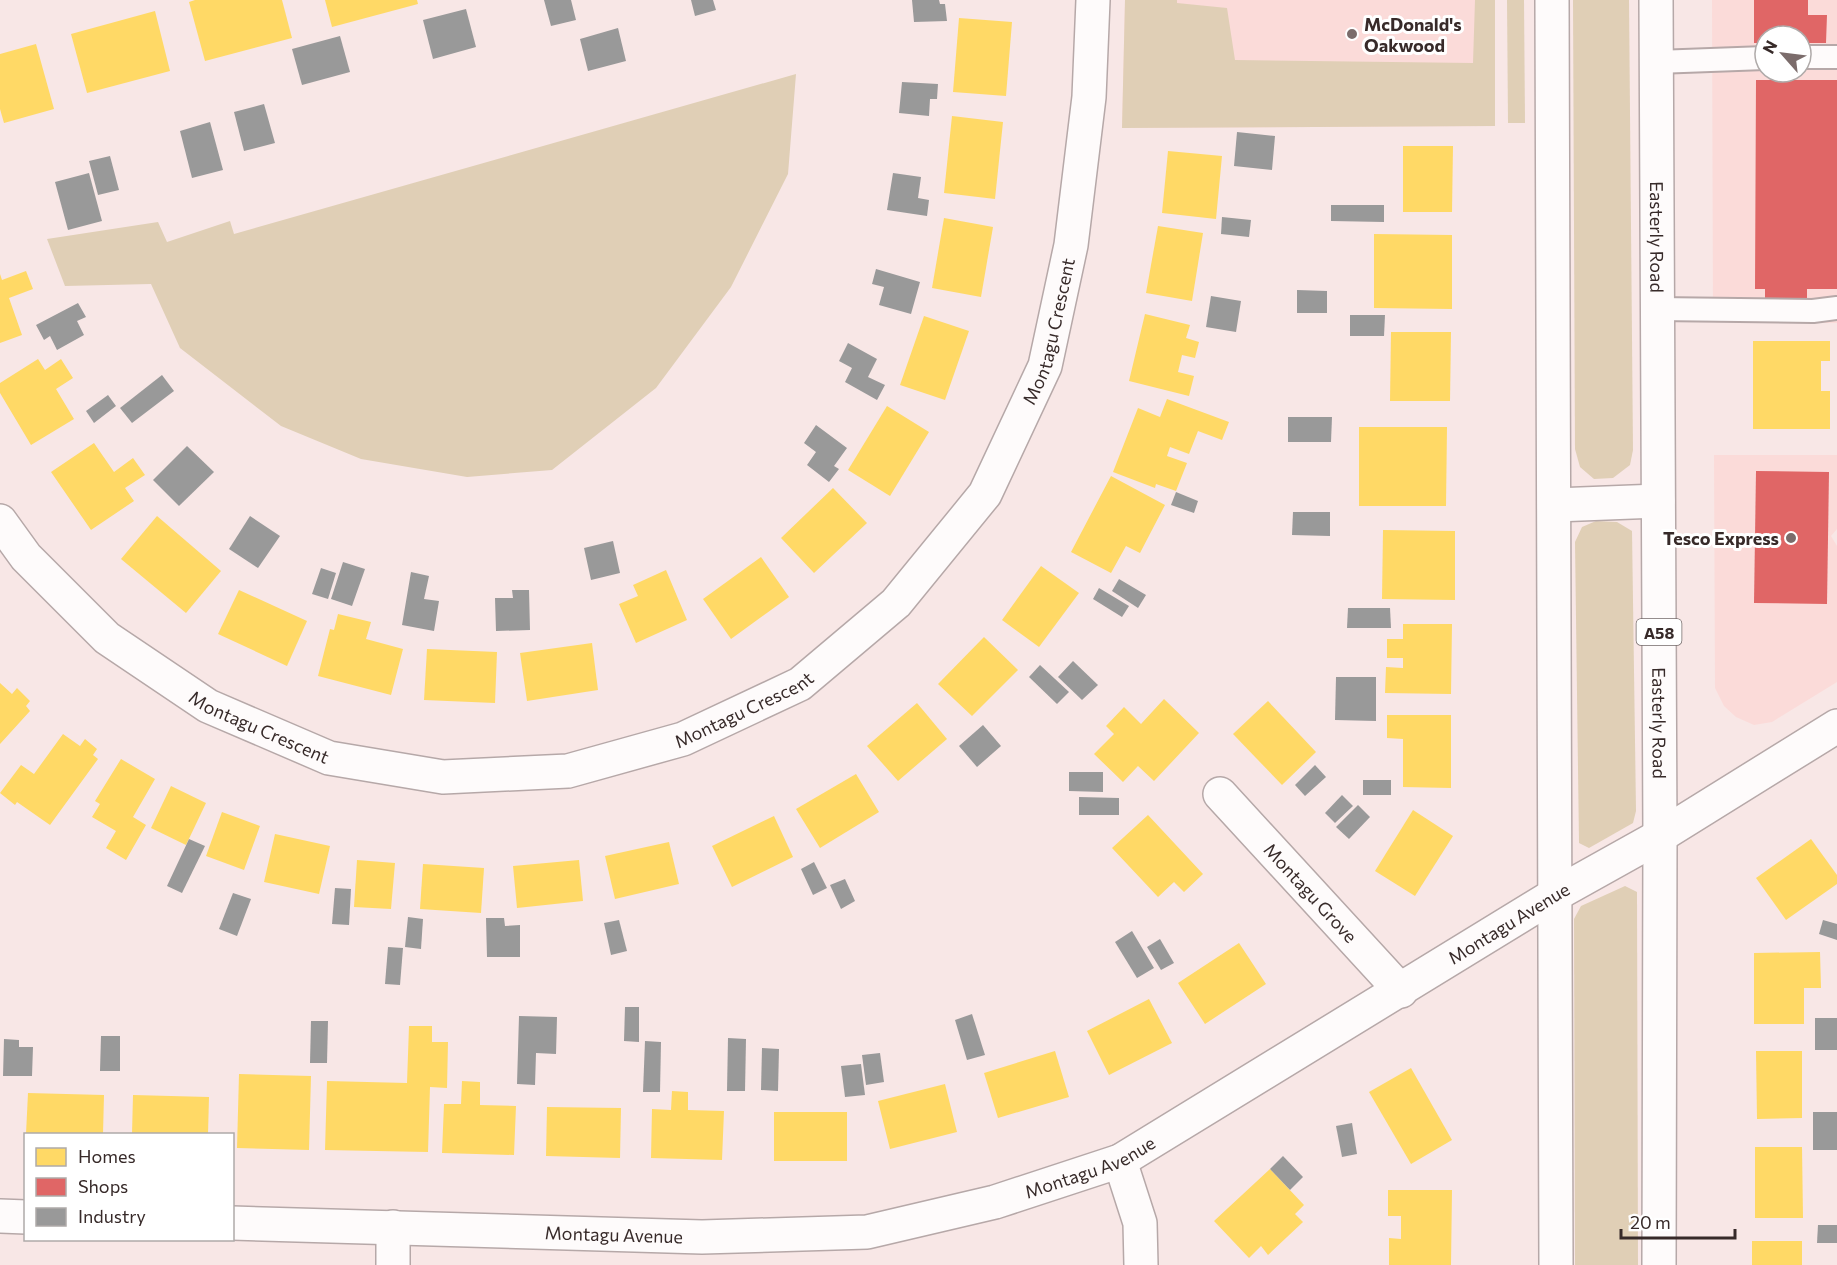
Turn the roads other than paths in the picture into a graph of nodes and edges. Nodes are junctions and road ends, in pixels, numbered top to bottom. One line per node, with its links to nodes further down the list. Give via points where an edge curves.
1 (1093, 0): 12 (street, Montagu Crescent, via 1089,97 1072,234 1045,366 985,494 896,603 800,684 683,739 568,771 443,777 329,758 208,706 107,638 26,557)
2 (1552, 0): 11 (street)
3 (1656, 0): 7 (street, Easterly Road / A58)
4 (1813, 57): 5 (lane)
5 (1837, 57)
6 (1753, 58): 7 (lane)
7 (1656, 62): 9 (street, Easterly Road / A58)
8 (1837, 308): 9 (lane)
9 (1658, 309): 10 (street, Easterly Road / A58)
10 (1658, 501): 11 (street); 15 (street, Easterly Road / A58)
11 (1555, 505): 16 (street)
12 (0, 521)
13 (1837, 726): 15 (street, Montagu Avenue)
14 (1220, 794): 17 (street, Montagu Grove)
15 (1660, 836): 16 (street, Montagu Avenue); 26 (street, Easterly Road / A58)
16 (1556, 894): 17 (street, Montagu Avenue); 25 (street)
17 (1401, 991): 18 (street, Montagu Avenue)
18 (1120, 1161): 22 (street, Montagu Avenue, via 995,1202 867,1232 702,1237); 24 (street, via 1140,1223)
19 (0, 1216): 20 (street)
20 (24, 1217)
21 (234, 1222): 22 (street, Montagu Avenue)
22 (393, 1227): 23 (street)
23 (393, 1265)
24 (1142, 1265)
25 (1556, 1265)
26 (1659, 1265)

